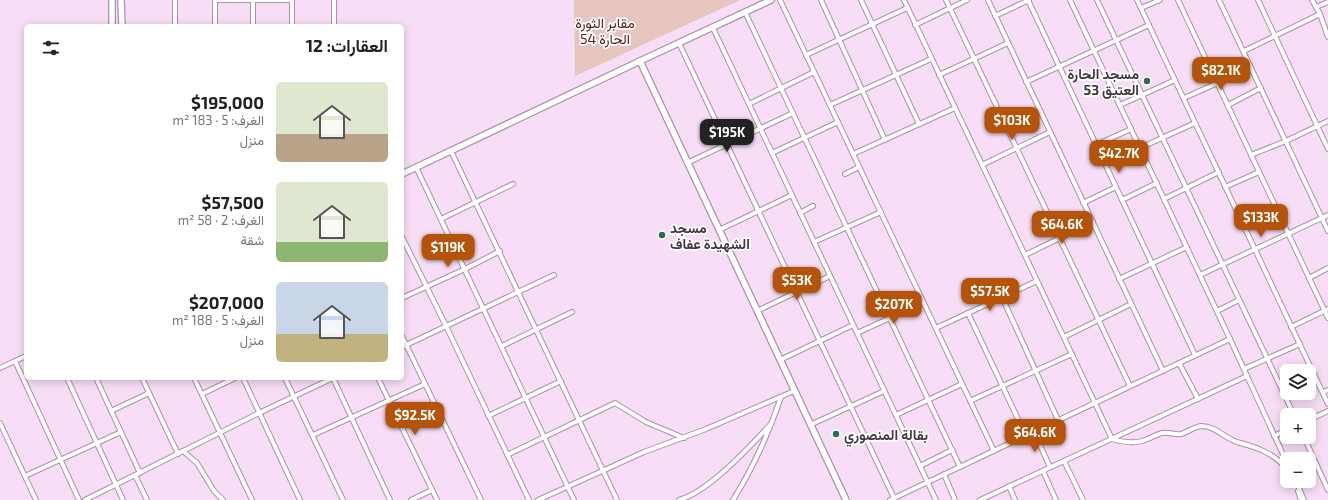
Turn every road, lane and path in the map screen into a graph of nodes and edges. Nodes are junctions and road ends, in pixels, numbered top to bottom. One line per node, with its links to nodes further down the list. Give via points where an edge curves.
1 (112, 0): 33 (main road)
2 (121, 0): 34 (main road)
3 (175, 0): 35 (street)
4 (215, 0): 5 (street); 36 (street)
5 (253, 0): 6 (street); 37 (street)
6 (292, 0): 38 (street)
7 (334, 0): 39 (street)
8 (771, 0): 30 (main road)
9 (780, 0): 52 (street)
10 (821, 0): 46 (street)
11 (861, 0): 40 (street)
12 (904, 0): 27 (street)
13 (946, 0): 28 (street)
14 (967, 0): 28 (street)
15 (988, 0): 32 (street)
16 (1028, 0): 32 (street); 56 (street)
17 (1070, 0): 50 (street)
18 (1097, 0): 47 (street)
19 (1137, 0): 29 (street)
20 (1160, 0): 29 (street)
21 (1178, 0): 63 (street)
22 (1219, 0): 51 (street)
23 (1258, 0): 44 (street)
24 (1312, 0): 26 (street)
25 (1328, 2): 26 (street)
26 (1316, 7): 31 (street)
27 (907, 8): 40 (street); 41 (street)
28 (950, 8): 41 (street); 53 (street)
29 (1141, 8): 42 (street)
30 (745, 12): 43 (main road); 64 (street)
31 (1320, 14): 44 (street); 45 (street)
32 (995, 16): 49 (street)
33 (112, 24)
34 (122, 24)
35 (175, 24)
36 (215, 24)
37 (253, 24)
38 (292, 24)
39 (334, 24)
40 (873, 24): 46 (street); 59 (street)
41 (915, 25): 54 (street)
42 (1149, 25): 47 (street); 61 (street)
43 (713, 28): 48 (main road); 69 (street)
44 (1275, 36): 51 (street); 79 (street)
45 (1328, 37)
46 (840, 40): 52 (street); 66 (street)
47 (1116, 40): 50 (street); 67 (street)
48 (679, 43): 55 (main road); 87 (street)
49 (1008, 43): 53 (street); 62 (street)
50 (1094, 50): 56 (street); 71 (street)
51 (1244, 51): 57 (street)
52 (806, 55): 58 (street)
53 (974, 58): 60 (street); 89 (street)
54 (931, 59): 59 (street); 60 (street)
55 (640, 61): 92 (main road); 96 (main road)
56 (1059, 66): 62 (street); 88 (street)
57 (1251, 68): 63 (street); 65 (street)
58 (814, 72): 64 (street); 70 (street)
59 (897, 74): 66 (street); 78 (street)
60 (939, 75): 73 (street)
61 (1175, 80): 67 (street); 68 (street)
62 (1026, 82): 82 (street)
63 (1217, 83): 68 (street); 72 (street)
64 (781, 88): 69 (street); 74 (street)
65 (1261, 88): 72 (street); 86 (street)
66 (863, 90): 70 (street); 85 (street)
67 (1142, 95): 71 (street); 84 (street)
68 (1184, 98): 77 (street)
69 (749, 104): 80 (street)
70 (830, 105): 76 (street)
71 (1120, 105): 81 (street)
72 (1228, 105): 95 (street)
73 (955, 108): 78 (street); 97 (street)
74 (793, 113): 80 (street); 83 (street)
75 (1328, 121): 79 (street)
76 (838, 122): 83 (street); 94 (street)
77 (1195, 123): 84 (street); 100 (street)
78 (919, 124): 85 (street)
79 (1317, 126): 86 (street); 91 (street)
80 (761, 129): 87 (street); 93 (street)
81 (1131, 129): 88 (street); 90 (street)
82 (1050, 132): 89 (street); 113 (street)
83 (805, 137): 93 (street); 122 (street)
84 (1162, 138): 90 (street); 108 (street)
85 (885, 140): 94 (street)
86 (1286, 141): 95 (street); 119 (street)
87 (727, 144): 96 (street); 115 (street)
88 (1096, 145): 106 (street)
89 (1017, 148): 97 (street); 126 (street)
90 (1140, 148): 104 (street)
91 (1328, 149)
92 (451, 151): 98 (main road); 112 (street)
93 (772, 153): 109 (street)
94 (853, 154): 99 (street)
95 (1251, 155): 101 (street)
96 (687, 163): 123 (main road)
97 (982, 165): 132 (street)
98 (416, 167): 102 (main road); 120 (street)
99 (859, 167): 103 (street); 116 (street)
100 (1218, 172): 107 (street); 108 (street)
101 (1259, 172): 107 (street); 125 (street)
102 (404, 173)
103 (844, 174)
104 (1156, 183): 110 (street); 111 (street)
105 (513, 184): 112 (street)
106 (1116, 187): 111 (street); 113 (street)
107 (1226, 187): 130 (street)
108 (1186, 188): 110 (street); 134 (street)
109 (792, 195): 115 (street); 117 (street)
110 (1164, 198): 129 (street)
111 (1122, 200): 133 (street)
112 (475, 202): 120 (street); 131 (street)
113 (1084, 203): 121 (street)
114 (813, 206): 117 (street)
115 (758, 211): 123 (street); 145 (street)
116 (881, 212): 122 (street); 149 (street)
117 (800, 213): 128 (street)
118 (1328, 215): 119 (street)
119 (1322, 218): 124 (street); 125 (street)
120 (441, 219): 136 (street)
121 (1093, 222): 126 (street); 141 (street)
122 (847, 228): 128 (street); 157 (street)
123 (719, 230): 153 (main road)
124 (1328, 231)
125 (1288, 234): 130 (street); 140 (street)
126 (1059, 238): 132 (street); 159 (street)
127 (404, 241): 143 (street)
128 (814, 242): 139 (street)
129 (1187, 247): 133 (street); 138 (street)
130 (1255, 249): 134 (street); 162 (street)
131 (500, 252): 136 (street); 144 (street)
132 (1025, 255): 142 (street)
133 (1152, 264): 141 (street); 173 (street)
134 (1222, 264): 138 (street); 148 (street)
135 (1328, 268): 140 (street)
136 (465, 269): 143 (street); 151 (street)
137 (554, 275): 144 (street)
138 (1200, 275): 154 (street)
139 (830, 276): 145 (street); 160 (street)
140 (1309, 278): 152 (street)
141 (1119, 279): 150 (street)
142 (1037, 281): 147 (street); 166 (street)
143 (427, 287): 146 (street); 161 (street)
144 (519, 292): 151 (street); 164 (street)
145 (797, 292): 153 (street); 168 (street)
146 (404, 297)
147 (1002, 297): 156 (street); 182 (street)
148 (1239, 300): 154 (street); 175 (street)
149 (923, 302): 157 (street); 163 (street)
150 (1131, 304): 159 (street); 183 (street)
151 (483, 309): 161 (street); 171 (street)
152 (1326, 310): 158 (street); 162 (street)
153 (756, 311): 176 (main road)
154 (1217, 311): 167 (street)
155 (572, 312): 164 (street)
156 (968, 313): 163 (street); 199 (street)
157 (890, 318): 165 (street); 213 (street)
158 (1328, 318)
159 (1098, 320): 166 (street); 200 (street)
160 (853, 325): 165 (street); 168 (street)
161 (446, 326): 170 (street); 222 (street)
162 (1291, 327): 169 (street)
163 (936, 328): 198 (street)
164 (536, 329): 171 (street); 196 (street)
165 (857, 333): 204 (street)
166 (1064, 337): 172 (street)
167 (1230, 339): 173 (street); 181 (street)
168 (820, 341): 176 (street); 217 (street)
169 (1300, 344): 175 (street); 179 (street)
170 (404, 346): 197 (street)
171 (502, 346): 210 (street)
172 (1072, 354): 182 (street); 215 (street)
173 (1195, 355): 178 (street)
174 (24, 357): 177 (street)
175 (1267, 358): 181 (street); 201 (street)
176 (780, 360): 203 (main road)
177 (15, 361): 180 (street); 248 (street)
178 (1179, 363): 183 (street); 211 (street)
179 (1309, 364)
180 (0, 368)
181 (1244, 369): 184 (street)
182 (1036, 371): 199 (street); 226 (street)
183 (1163, 371): 200 (street)
184 (1247, 376): 211 (street); 236 (street)
185 (1316, 379): 205 (street)
186 (68, 380): 240 (street)
187 (97, 380): 218 (street)
188 (143, 380): 206 (street)
189 (195, 380): 207 (street)
190 (231, 380): 207 (street)
191 (244, 380): 220 (street)
192 (286, 380): 208 (street)
193 (329, 380): 208 (street)
194 (334, 380): 223 (street)
195 (379, 380): 212 (street)
196 (561, 381): 210 (street); 225 (street)
197 (425, 384): 212 (street); 280 (street)
198 (962, 384): 213 (street); 214 (street)
199 (1003, 386): 214 (street); 235 (street)
200 (1130, 386): 215 (street)
201 (1280, 386)
202 (1328, 390): 205 (street)
203 (794, 391): 209 (street); 229 (main road)
204 (884, 391): 217 (street); 221 (street)
205 (1322, 392): 216 (street)
206 (149, 393): 218 (street); 246 (street)
207 (202, 394): 231 (street)
208 (294, 397): 220 (street); 234 (street)
209 (781, 397): 228 (street); 238 (street)
210 (526, 398): 222 (street); 237 (street)
211 (1198, 399): 239 (street)
212 (389, 400): 223 (street); 265 (street)
213 (929, 400): 221 (street); 242 (street)
214 (970, 401): 244 (street)
215 (1095, 403): 226 (street); 239 (street)
216 (1328, 404)
217 (851, 406): 229 (street); 267 (street)
218 (111, 411): 230 (street)
219 (1328, 411): 224 (street)
220 (259, 413): 231 (street); 275 (street)
221 (896, 415): 251 (street)
222 (488, 416): 247 (street)
223 (352, 417): 234 (street); 277 (street)
224 (1316, 417)
225 (580, 420): 237 (street); 238 (street, via 615,403 646,422); 254 (street)
226 (1058, 420): 232 (street)
227 (0, 424): 258 (street)
228 (772, 424): 285 (street, via 713,480 698,492); 286 (street, via 756,460)
229 (810, 425): 287 (main road)
230 (121, 432): 240 (street); 256 (street)
231 (220, 432): 243 (street); 274 (street)
232 (1034, 432): 235 (street); 253 (street)
233 (1280, 433): 236 (street)
234 (313, 435): 276 (street)
235 (1026, 436): 244 (street)
236 (1274, 436): 245 (street)
237 (544, 437): 247 (street); 261 (street)
238 (684, 438): 254 (street)
239 (1112, 439): 249 (street); 250 (street, via 1122,442 1142,441 1163,433 1178,434 1200,426 1207,427 1234,441 1267,452)
240 (97, 443): 248 (street); 260 (street)
241 (1307, 444): 266 (street)
242 (952, 450): 251 (street); 252 (street)
243 (183, 451): 246 (street); 273 (street, via 197,463 214,491)
244 (994, 451): 252 (street)
245 (1282, 452)
246 (178, 454): 256 (street)
247 (507, 455): 281 (street)
248 (60, 460): 258 (street); 269 (street)
249 (1064, 461): 253 (street); 293 (street)
250 (1280, 463)
251 (920, 466): 259 (street)
252 (960, 467): 257 (street)
253 (1050, 467): 255 (street)
254 (604, 470): 261 (street); 284 (street)
255 (1042, 471): 262 (street); 292 (street)
256 (138, 474): 260 (street); 272 (street)
257 (944, 474): 259 (street); 289 (street)
258 (25, 476): 268 (street)
259 (928, 482): 267 (street); 288 (street)
260 (116, 485): 270 (street); 271 (street)
261 (568, 486): 282 (street); 283 (street)
262 (1009, 486): 290 (street); 291 (street)
263 (1297, 488): 294 (street)
264 (1299, 488): 295 (street)
265 (432, 490): 278 (street); 279 (street)
266 (1328, 490)
267 (892, 499)
268 (36, 500)
269 (79, 500)
270 (85, 500)
271 (123, 500)
272 (147, 500)
273 (224, 500)
274 (252, 500)
275 (300, 500)
276 (343, 500)
277 (390, 500)
278 (411, 500)
279 (436, 500)
280 (481, 500)
281 (529, 500)
282 (538, 500)
283 (574, 500)
284 (617, 500)
285 (679, 500)
286 (733, 500)
287 (846, 500)
288 (936, 500)
289 (955, 500)
290 (980, 500)
291 (1016, 500)
292 (1056, 500)
293 (1083, 500)
294 (1300, 500)
295 (1304, 500)

